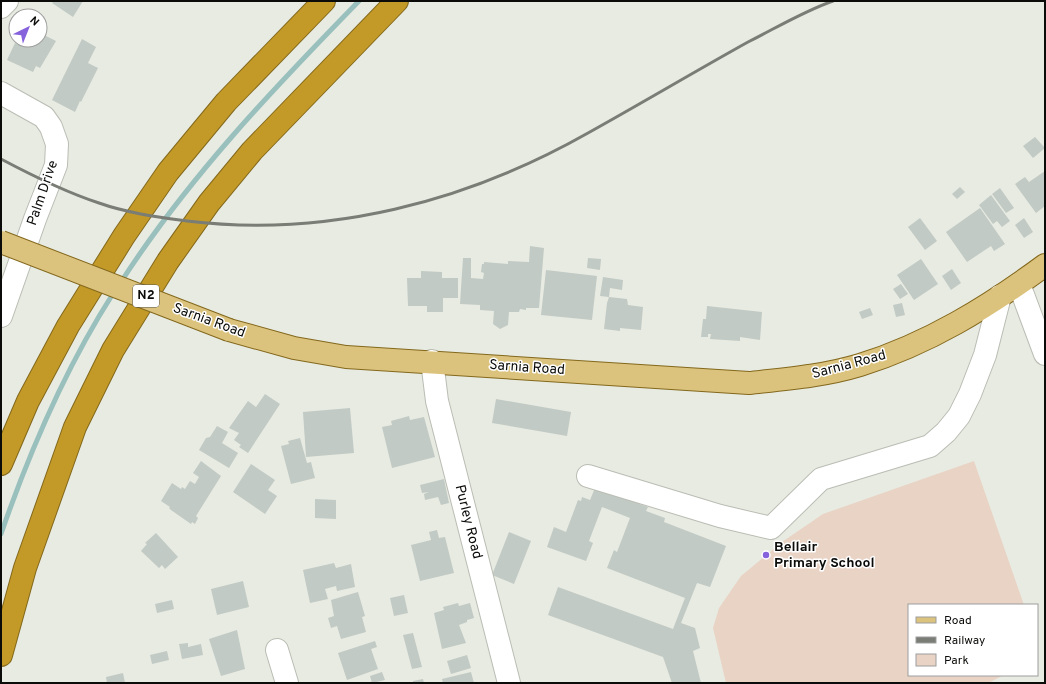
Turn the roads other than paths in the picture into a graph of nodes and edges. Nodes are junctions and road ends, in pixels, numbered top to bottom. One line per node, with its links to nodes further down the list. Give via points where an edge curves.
1 (7, 1): 4 (street)
2 (324, 1): 13 (highway, via 226,102 168,172 124,236 68,326 28,401)
3 (397, 1): 16 (highway, N2, via 252,151 209,203 168,261 113,350 75,427 25,568)
4 (1, 7)
5 (1, 93): 10 (street, Palm Drive, via 44,118 51,127 57,144 56,165)
6 (1, 242): 12 (main road, Sarnia Road, bridge, via 229,330 294,348 339,355)
7 (1045, 265): 8 (main road, Sarnia Road)
8 (1019, 284): 9 (main road, Sarnia Road); 11 (street)
9 (1000, 296): 12 (main road, Sarnia Road, via 958,324 906,349 859,366 801,378 749,383 695,381); 14 (street, via 985,356 970,394 950,428 930,446 821,479 770,528 720,516)
10 (1, 316)
11 (1045, 354)
12 (432, 361): 18 (street, Purley Road, via 437,401)
13 (1, 464)
14 (588, 476)
15 (277, 650): 17 (street)
16 (1, 655)
17 (287, 683)
18 (509, 683)

